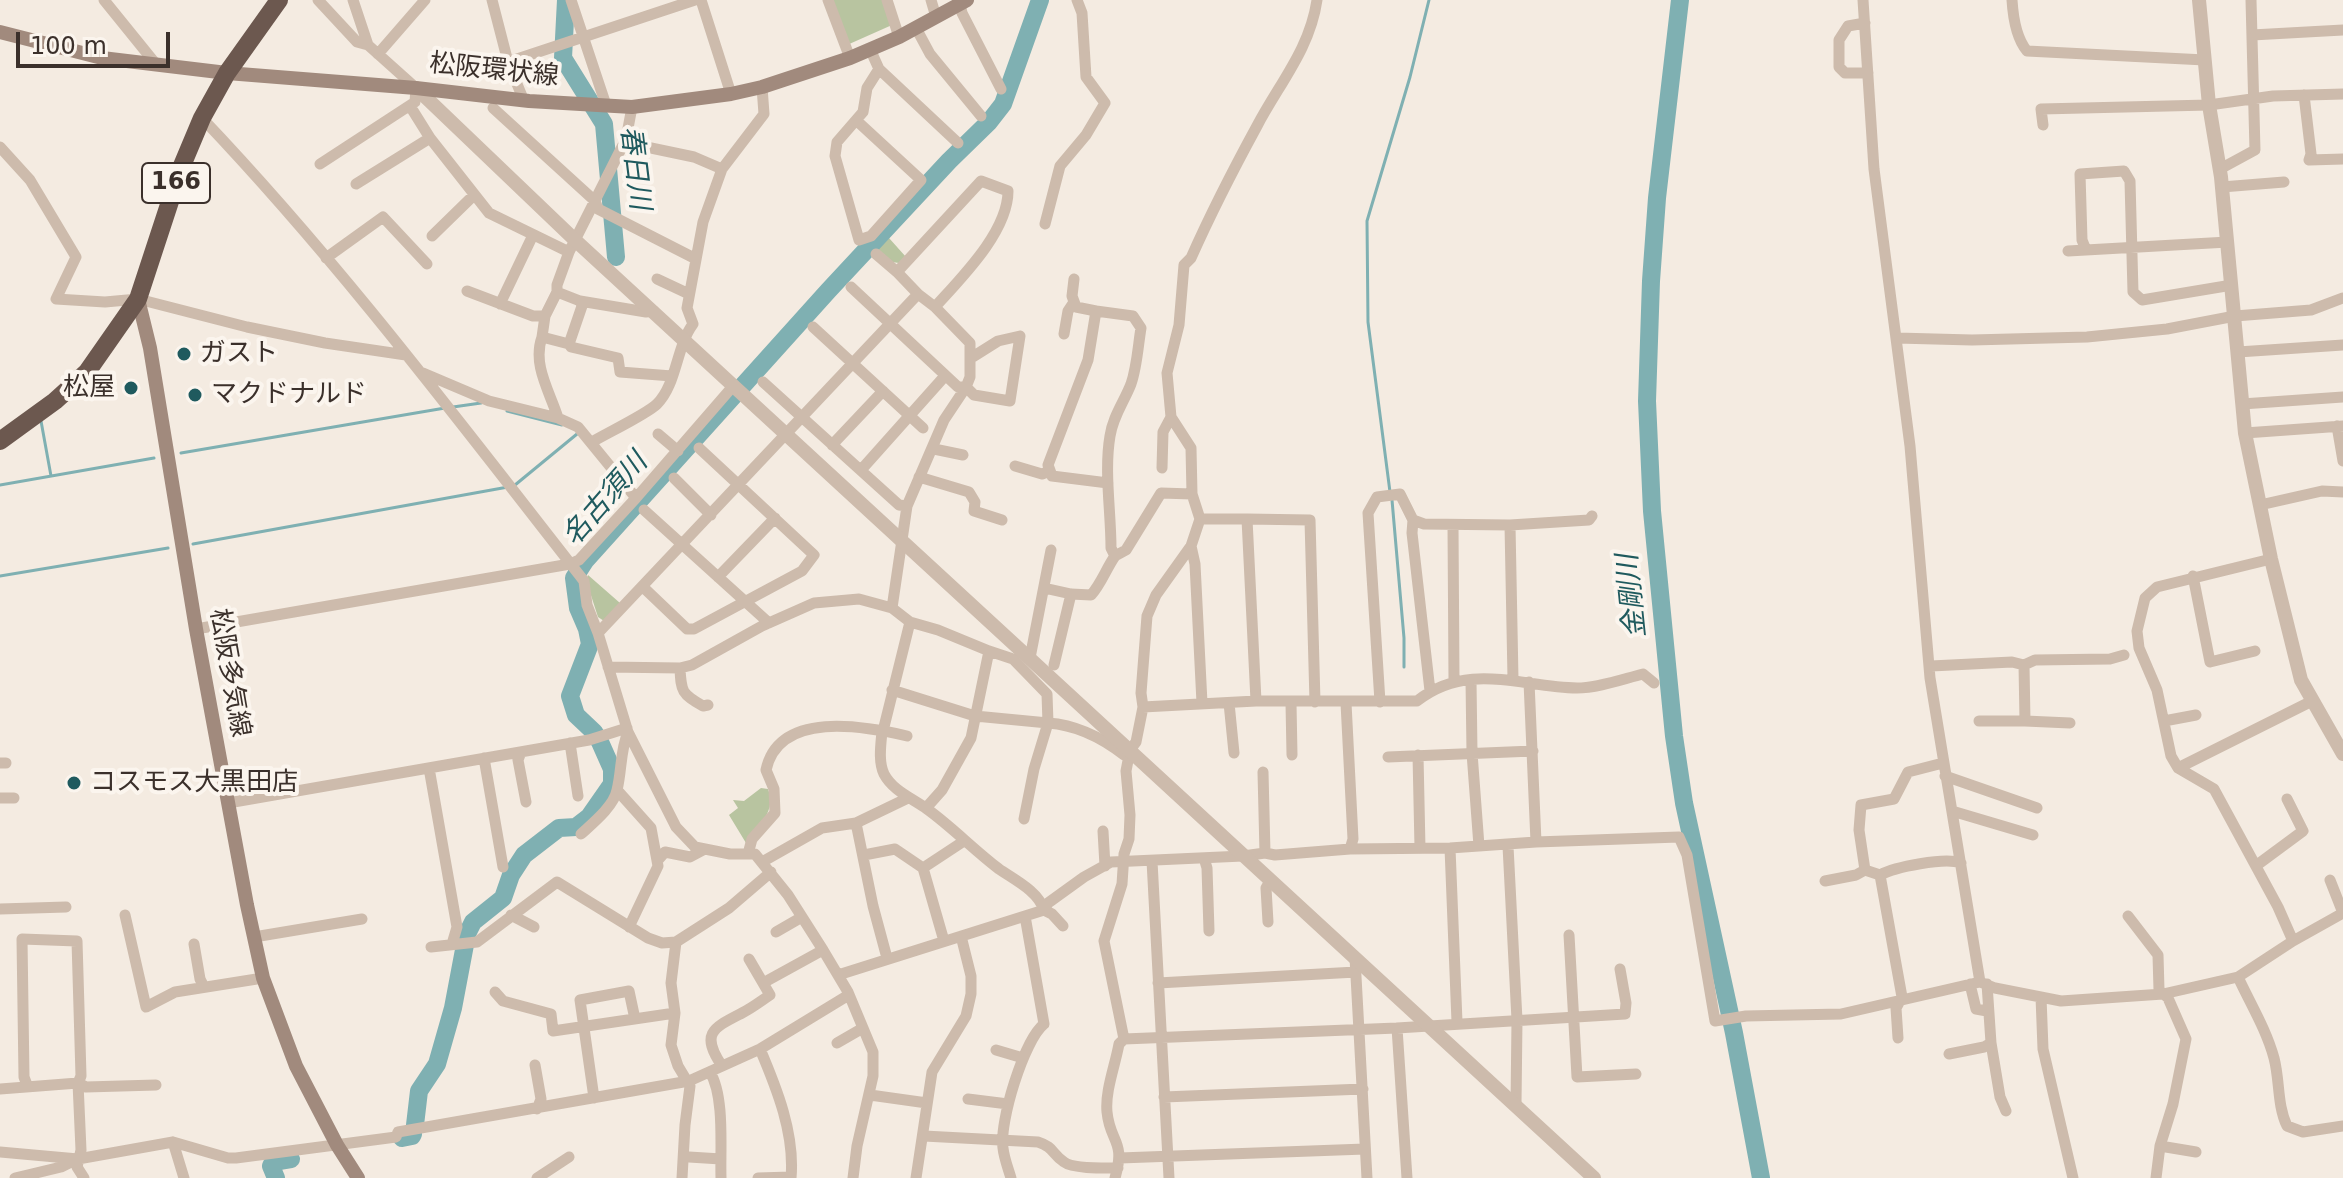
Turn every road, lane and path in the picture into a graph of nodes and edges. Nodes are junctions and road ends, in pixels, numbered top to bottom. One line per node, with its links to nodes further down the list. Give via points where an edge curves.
1 (104, 0): 32 (street)
2 (279, 0): 34 (highway, 166)
3 (318, 0): 28 (street, via 357,42)
4 (353, 0): 28 (street)
5 (425, 0): 28 (street)
6 (492, 0): 31 (street)
7 (571, 0): 25 (street)
8 (698, 0): 25 (street); 39 (street)
9 (828, 0): 29 (street)
10 (887, 0): 26 (street)
11 (931, 0): 19 (street)
12 (1077, 0): 66 (street, via 1086,77 1105,103 1060,166)
13 (1317, 0): 119 (street, via 1299,56 1184,265 1179,325 1167,373)
14 (1863, 0): 20 (street)
15 (2012, 0): 30 (street, via 2027,51)
16 (2199, 0): 30 (street)
17 (2251, 0): 24 (street)
18 (964, 2): 19 (main road, 松阪環状線); 38 (street, via 962,13)
19 (936, 17): 21 (main road, 松阪環状線)
20 (1865, 23): 35 (street); 35 (street, via 1848,26 1839,40 1839,67 1845,73)
21 (916, 28): 26 (main road, 松阪環状線); 49 (street, via 930,54)
22 (2343, 30): 24 (street)
23 (0, 32): 32 (main road, 松阪環状線, via 102,58)
24 (2252, 35): 42 (street)
25 (582, 37): 31 (street); 44 (street)
26 (899, 37): 27 (main road, 松阪環状線)
27 (870, 49): 29 (main road, 松阪環状線); 33 (street)
28 (373, 50): 37 (street)
29 (850, 58): 36 (main road, 松阪環状線)
30 (2205, 60): 45 (street)
31 (508, 62): 43 (street)
32 (155, 63): 34 (main road, 松阪環状線)
33 (879, 69): 51 (street); 55 (street)
34 (227, 73): 37 (main road, 松阪環状線); 50 (highway, 166)
35 (1868, 73): 102 (street, via 1874,169)
36 (762, 87): 39 (main road, 松阪環状線); 59 (street, via 764,114)
37 (416, 88): 43 (main road, 松阪環状線); 46 (street); 70 (street)
38 (1001, 89)
39 (731, 94): 47 (main road, 松阪環状線)
40 (2343, 94): 41 (street)
41 (2304, 95): 42 (street); 57 (street, via 2309,160)
42 (2253, 99): 45 (street); 60 (street, via 2255,150)
43 (524, 101): 44 (main road, 松阪環状線)
44 (606, 105): 47 (main road, 松阪環状線)
45 (2209, 105): 52 (street, via 2041,109); 60 (street)
46 (410, 106): 53 (street); 58 (street)
47 (632, 107): 54 (street)
48 (493, 108): 65 (street)
49 (981, 116)
50 (202, 118): 75 (street); 88 (highway, 166)
51 (857, 121): 51 (street, via 837,142 835,156 859,240 871,236 921,180)
52 (2043, 125)
53 (430, 138): 62 (street); 64 (street)
54 (626, 139): 59 (street); 65 (street)
55 (958, 143)
56 (0, 147): 88 (street, via 30,180 76,257 56,299)
57 (2343, 159)
58 (320, 164)
59 (722, 169): 76 (street)
60 (2220, 169): 63 (street)
61 (2284, 182): 63 (street)
62 (356, 184)
63 (2222, 187): 69 (street)
64 (474, 195): 67 (street, via 489,213); 68 (street)
65 (595, 201): 70 (street); 76 (street, via 598,209)
66 (1045, 224)
67 (533, 235): 70 (street); 91 (street)
68 (432, 236)
69 (2228, 242): 71 (street); 81 (street)
70 (573, 247): 84 (street); 93 (street)
71 (2133, 247): 72 (street); 72 (street, via 2130,181 2124,171 2080,174); 81 (street, via 2133,292 2142,300)
72 (2086, 250): 73 (street)
73 (2068, 251)
74 (876, 254): 78 (street)
75 (326, 258): 77 (street, via 383,217); 106 (street)
76 (696, 259): 85 (street)
77 (427, 264)
78 (897, 272): 86 (street); 92 (street, via 981,181 1008,191 1008,202 983,253)
79 (657, 279): 85 (street)
80 (1074, 279): 90 (street)
81 (2232, 285): 96 (street)
82 (851, 287): 97 (street)
83 (467, 291): 91 (street)
84 (557, 292): 89 (street); 95 (street)
85 (689, 294): 101 (street, via 693,324)
86 (918, 294): 92 (street); 97 (street)
87 (2343, 298): 96 (street, via 2311,310)
88 (138, 299): 106 (street, via 278,333); 127 (highway, 166, via 87,372); 174 (main road, 松阪多気線)
89 (580, 301): 93 (street); 103 (street)
90 (1074, 302): 94 (street); 99 (street)
91 (500, 304): 95 (street)
92 (935, 307): 107 (street, via 970,343)
93 (654, 311): 101 (street)
94 (1096, 311): 138 (street, via 1088,360); 141 (street, via 1133,316 1141,328 1131,383 1114,417)
95 (545, 316): 100 (street)
96 (2235, 316): 102 (street, via 2087,337); 105 (street)
97 (890, 323): 108 (street); 111 (street)
98 (813, 327): 108 (street)
99 (1064, 334)
100 (542, 337): 103 (street); 120 (street, via 539,364)
101 (683, 337): 110 (street); 114 (street)
102 (1897, 338): 182 (street)
103 (569, 344): 110 (street, via 618,358 620,372)
104 (2343, 345): 105 (street)
105 (2238, 352): 117 (street)
106 (406, 355): 109 (street)
107 (971, 358): 113 (street); 113 (street, via 998,341 1020,336 1010,401 974,395)
108 (853, 364): 115 (street); 121 (street)
109 (419, 371): 120 (street, via 489,401); 164 (street)
110 (672, 376): 128 (street, via 657,404)
111 (944, 377): 113 (street); 118 (street)
112 (763, 382): 121 (street)
113 (966, 387): 131 (street, via 944,420)
114 (738, 389): 126 (street); 132 (street)
115 (883, 391): 118 (street); 129 (street)
116 (2343, 397): 117 (street)
117 (2242, 404): 124 (street)
118 (911, 417): 123 (street); 137 (street)
119 (1171, 417): 136 (street, via 1163,432); 144 (street, via 1191,448)
120 (558, 418): 128 (street, via 578,427)
121 (803, 418): 126 (street); 129 (street)
122 (2340, 426): 124 (street); 134 (street)
123 (923, 428)
124 (2245, 433): 146 (street)
125 (658, 434): 132 (street)
126 (787, 435): 142 (street); 158 (street)
127 (0, 441)
128 (594, 444): 145 (street)
129 (832, 445): 137 (street)
130 (699, 448): 142 (street)
131 (934, 449): 133 (street); 139 (street)
132 (678, 451): 145 (street)
133 (963, 455)
134 (2343, 461)
135 (1015, 466): 138 (street, via 1042,474)
136 (1162, 468)
137 (861, 470): 147 (street, via 899,505)
138 (1050, 471): 141 (street, via 1052,476)
139 (919, 477): 147 (street); 154 (street, via 969,492 974,511)
140 (674, 478): 149 (street)
141 (1108, 483): 162 (street)
142 (740, 484): 149 (street); 151 (street)
143 (2343, 492): 146 (street, via 2322,491)
144 (1192, 494): 152 (street); 162 (street, via 1161,493 1126,550)
145 (636, 498): 164 (street)
146 (2260, 505): 163 (street)
147 (907, 506): 158 (street)
148 (644, 510): 159 (street)
149 (711, 515): 159 (street)
150 (1592, 516): 157 (street)
151 (775, 518): 166 (street); 170 (street, via 814,555 802,571)
152 (1200, 519): 153 (street); 160 (street)
153 (1247, 519): 192 (street); 194 (street, via 1310,520)
154 (1002, 520)
155 (1413, 520): 156 (street); 191 (street); 195 (street, via 1400,494 1377,497 1368,513)
156 (1453, 525): 157 (street); 187 (street)
157 (1510, 525): 185 (street)
158 (900, 540): 171 (street); 179 (street)
159 (683, 544): 166 (street); 167 (street)
160 (1191, 546): 196 (street); 201 (street, via 1147,616)
161 (1051, 550): 168 (street)
162 (1115, 556): 169 (street, via 1091,595)
163 (2271, 559): 165 (street); 193 (street, via 2301,680)
164 (571, 565): 174 (street); 175 (street, via 584,581)
165 (2193, 576): 177 (street, via 2210,662); 206 (street, via 2157,587 2145,598 2137,631)
166 (718, 577): 170 (street)
167 (643, 587): 170 (street, via 687,629); 175 (street)
168 (1044, 588): 169 (street); 179 (street)
169 (1071, 594): 180 (street)
170 (744, 601): 173 (street)
171 (892, 608): 172 (street); 173 (street, via 859,599 814,603)
172 (910, 622): 176 (street); 190 (street)
173 (769, 623): 184 (street, via 703,661)
174 (196, 629): 235 (main road, 松阪多気線)
175 (598, 633): 183 (street)
176 (989, 651): 203 (street); 207 (street, via 1013,659 1047,694)
177 (2255, 651)
178 (2124, 655): 181 (street)
179 (1030, 658): 213 (street)
180 (1054, 665)
181 (2024, 665): 182 (street); 205 (street)
182 (1931, 666): 223 (street)
183 (608, 667): 184 (street); 209 (street)
184 (680, 668): 200 (street, via 687,697)
185 (1513, 679): 186 (street); 188 (street)
186 (1471, 680): 187 (street); 217 (street)
187 (1454, 681): 191 (street)
188 (1529, 682): 189 (street, via 1580,688 1643,674); 214 (street)
189 (1654, 683)
190 (892, 690): 203 (street); 210 (street)
191 (1430, 691): 195 (street, via 1417,701)
192 (1256, 701): 197 (street); 198 (street)
193 (2312, 701): 218 (street); 225 (street)
194 (1315, 702): 198 (street); 199 (street)
195 (1380, 702): 199 (street)
196 (1202, 703): 197 (street); 201 (street)
197 (1229, 703): 216 (street)
198 (1291, 703): 219 (street)
199 (1346, 703): 251 (street)
200 (708, 705)
201 (1143, 707): 213 (street)
202 (2196, 715): 206 (street)
203 (975, 716): 207 (street); 236 (street, via 971,738)
204 (1979, 721): 205 (street)
205 (2025, 721): 208 (street)
206 (2164, 721): 225 (street)
207 (1048, 723): 213 (street, via 1094,735 1124,755); 239 (street)
208 (2070, 723)
209 (627, 730): 212 (street); 228 (street); 250 (street, via 676,827 689,844)
210 (883, 731): 211 (street); 232 (street, via 884,774); 253 (street, via 823,727 799,733 776,748 766,770 775,813 752,839)
211 (907, 736)
212 (570, 743): 215 (street); 229 (street)
213 (1130, 750): 255 (street); 257 (street)
214 (1533, 751): 217 (street); 245 (street)
215 (521, 752): 222 (street); 234 (street)
216 (1234, 753)
217 (1472, 753): 220 (street); 246 (street)
218 (2343, 754)
219 (1292, 755)
220 (1418, 755): 221 (street); 248 (street)
221 (1388, 757)
222 (484, 758): 224 (street); 264 (street)
223 (1943, 763): 227 (street); 266 (street, via 1908,772 1894,799 1861,805)
224 (429, 768): 235 (street); 295 (street, via 457,927)
225 (2178, 768): 262 (street, via 2214,789)
226 (1263, 772): 252 (street)
227 (1945, 776): 237 (street); 238 (street)
228 (617, 790): 242 (street); 258 (street, via 651,828)
229 (578, 796)
230 (0, 798): 231 (street)
231 (14, 798)
232 (908, 798): 236 (street); 240 (street)
233 (2287, 799): 262 (street, via 2303,831)
234 (526, 802)
235 (228, 803): 290 (main road, 松阪多気線)
236 (926, 808): 244 (street)
237 (2037, 808)
238 (1952, 811): 243 (street); 261 (street)
239 (1024, 819)
240 (856, 823): 254 (street); 260 (street, via 822,828)
241 (1103, 831): 263 (street)
242 (581, 834)
243 (2033, 835)
244 (964, 841): 265 (street); 274 (street, via 1022,884)
245 (1536, 842): 247 (street); 313 (street, via 1679,837 1687,855 1715,1021 1841,1014)
246 (1479, 846): 247 (street); 249 (street)
247 (1508, 846): 317 (street)
248 (1420, 848): 249 (street); 251 (street)
249 (1450, 848): 318 (street)
250 (705, 849): 253 (street); 258 (street, via 690,857 665,852)
251 (1350, 849): 252 (street)
252 (1265, 853): 255 (street)
253 (748, 854): 260 (street)
254 (864, 855): 265 (street, via 895,849); 298 (street)
255 (1243, 856): 256 (street); 270 (street)
256 (1204, 858): 259 (street); 286 (street)
257 (1125, 860): 259 (street); 263 (street); 326 (street, via 1104,941)
258 (657, 861): 285 (street)
259 (1152, 861): 306 (street)
260 (762, 862): 267 (street)
261 (1961, 863): 268 (street, via 1919,864); 307 (street)
262 (2257, 865): 292 (street)
263 (1105, 866): 274 (street)
264 (503, 867)
265 (923, 868): 291 (street)
266 (1865, 870): 268 (street); 271 (street)
267 (771, 872): 280 (street); 293 (street, via 729,908)
268 (1880, 875): 313 (street, via 1902,997)
269 (2330, 880): 275 (street)
270 (1270, 881): 282 (street); 300 (street)
271 (1825, 881)
272 (66, 907): 273 (street)
273 (0, 909)
274 (1044, 910): 278 (street); 283 (street)
275 (2343, 913): 292 (street)
276 (125, 915): 308 (street, via 146,1007 175,992)
277 (511, 915): 284 (street); 285 (street, via 557,882); 295 (street, via 476,942)
278 (1025, 916): 289 (street); 332 (street, via 1044,1024)
279 (2128, 916): 310 (street, via 2158,955)
280 (802, 917): 287 (street); 297 (street)
281 (362, 919): 290 (street)
282 (1268, 922)
283 (1063, 926)
284 (534, 927)
285 (629, 927): 293 (street, via 655,942)
286 (1209, 931)
287 (776, 932)
288 (1569, 935): 315 (street)
289 (961, 936): 291 (street); 347 (street, via 971,994 966,1016 932,1072)
290 (254, 937): 304 (main road, 松阪多気線)
291 (944, 941): 298 (street)
292 (2293, 941): 303 (street)
293 (676, 942): 314 (street, via 671,983)
294 (194, 944): 308 (street)
295 (454, 944): 296 (street)
296 (431, 947)
297 (823, 950): 302 (street); 305 (street)
298 (887, 958): 302 (street)
299 (749, 959): 305 (street)
300 (1356, 965): 306 (street); 319 (street); 323 (street)
301 (1620, 969): 315 (street, via 1625,1014)
302 (838, 975): 311 (street)
303 (2238, 977): 310 (street); 352 (street, via 2266,1032 2287,1126 2303,1132)
304 (263, 978): 308 (street); 356 (main road, 松阪多気線, via 296,1066)
305 (763, 983): 334 (street, via 770,995 713,1031 711,1046)
306 (1158, 983): 324 (street)
307 (1979, 983): 312 (street); 313 (street); 328 (street)
308 (204, 987)
309 (495, 992): 320 (street, via 503,1001 551,1014 553,1031)
310 (2163, 994): 312 (street, via 2061,1001); 357 (street, via 2186,1039)
311 (847, 996): 321 (street); 329 (street)
312 (2041, 997): 383 (street, via 2043,1049)
313 (1898, 1002): 325 (street)
314 (675, 1013): 316 (street); 337 (street, via 672,1050)
315 (1572, 1017): 317 (street); 336 (street, via 1577,1077)
316 (635, 1019): 320 (street); 320 (street, via 629,991 580,1000)
317 (1517, 1020): 318 (street); 349 (street)
318 (1457, 1022): 319 (street)
319 (1427, 1024): 322 (street); 349 (street)
320 (584, 1027): 345 (street)
321 (863, 1028): 327 (street); 343 (street, via 874,1058)
322 (1397, 1028): 323 (street); 381 (street)
323 (1359, 1029): 324 (street); 342 (street)
324 (1161, 1037): 326 (street); 344 (street)
325 (1898, 1038)
326 (1124, 1039): 366 (street, via 1107,1099)
327 (837, 1043)
328 (1991, 1043): 331 (street); 351 (street)
329 (760, 1049): 334 (street); 375 (street, via 786,1121)
330 (996, 1050): 332 (street)
331 (1949, 1054)
332 (1023, 1058): 348 (street)
333 (535, 1065): 350 (street, via 541,1099)
334 (722, 1066): 335 (street)
335 (710, 1072): 337 (street); 365 (street)
336 (1636, 1074)
337 (689, 1081): 345 (street); 372 (street)
338 (78, 1083): 339 (street); 339 (street, via 77,941 22,939); 340 (street); 364 (street)
339 (27, 1085): 341 (street)
340 (156, 1085)
341 (0, 1089)
342 (1363, 1089): 344 (street); 358 (street)
343 (870, 1095): 347 (street); 376 (street)
344 (1164, 1097): 361 (street)
345 (594, 1098): 350 (street)
346 (968, 1099): 348 (street)
347 (927, 1103): 353 (street)
348 (1008, 1104): 354 (street)
349 (1516, 1104): 382 (street)
350 (537, 1109): 356 (street)
351 (2006, 1111)
352 (2343, 1126)
353 (924, 1136): 354 (street); 377 (street)
354 (1003, 1141): 366 (street, via 1049,1145 1071,1165); 378 (street)
355 (173, 1142): 356 (street, via 228,1158); 364 (street); 369 (street)
356 (337, 1145): 370 (main road, 松阪多気線)
357 (2160, 1146): 360 (street); 384 (street)
358 (1365, 1149): 361 (street); 380 (street)
359 (0, 1152): 364 (street)
360 (2196, 1152)
361 (1168, 1156): 366 (street); 379 (street)
362 (569, 1157): 371 (street)
363 (689, 1157): 365 (street)
364 (78, 1159): 367 (street); 368 (street)
365 (721, 1159): 373 (street)
366 (1118, 1168)
367 (15, 1178)
368 (84, 1178)
369 (184, 1178)
370 (358, 1178)
371 (537, 1178)
372 (682, 1178)
373 (721, 1178)
374 (758, 1178): 375 (street)
375 (791, 1178)
376 (853, 1178)
377 (916, 1178)
378 (1011, 1178)
379 (1169, 1178)
380 (1367, 1178)
381 (1407, 1178)
382 (1594, 1178)
383 (2073, 1178)
384 (2156, 1178)

